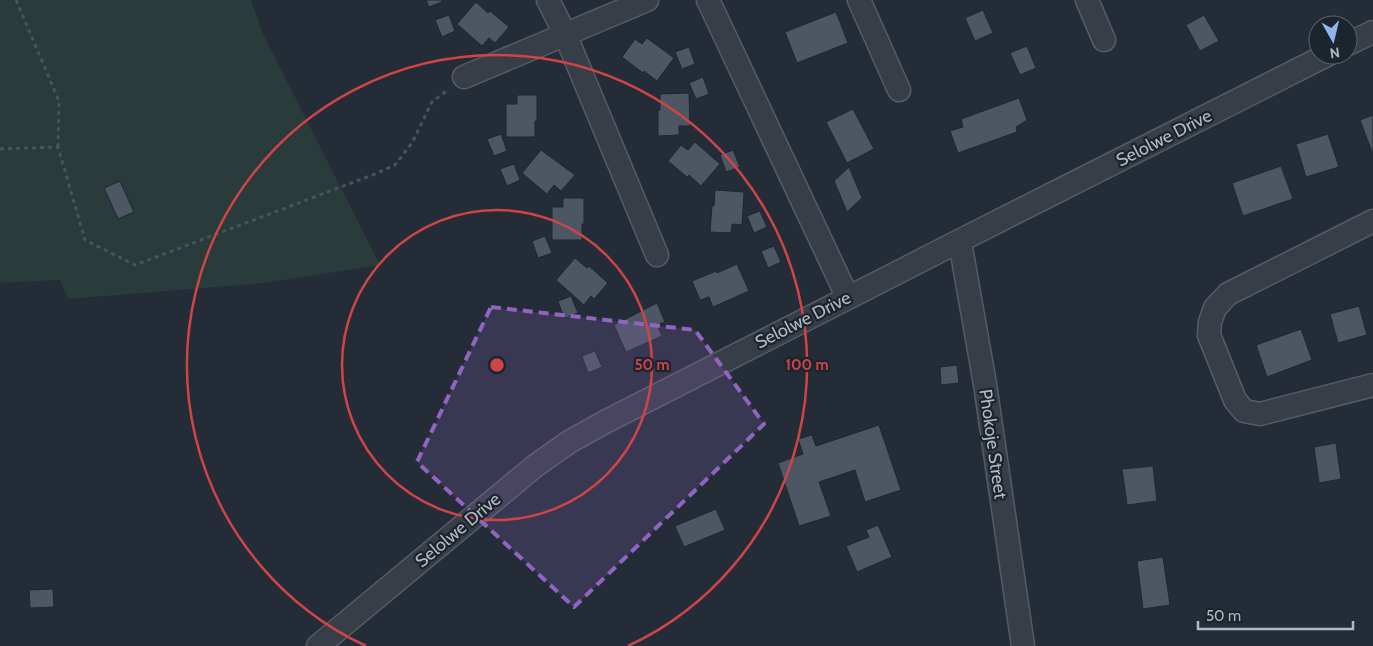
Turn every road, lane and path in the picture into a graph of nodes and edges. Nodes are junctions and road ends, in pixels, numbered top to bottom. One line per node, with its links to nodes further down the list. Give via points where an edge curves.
1 (16, 0): 14 (path, via 59,101)
2 (548, 0): 8 (street)
3 (647, 0): 8 (street)
4 (708, 0): 19 (street)
5 (859, 0): 13 (street)
6 (1087, 0): 10 (street)
7 (1373, 32): 9 (street)
8 (564, 34): 12 (street); 18 (street)
9 (1358, 39)
10 (1104, 40)
11 (1308, 65): 17 (street, Selolwe Drive)
12 (464, 77): 14 (path, via 432,102 412,142 396,164 135,265 85,240)
13 (899, 90)
14 (58, 147): 15 (path)
15 (0, 149)
16 (1373, 221): 20 (street, via 1228,294 1215,308 1209,336 1235,400 1244,411 1260,414)
17 (960, 242): 19 (street, Selolwe Drive); 22 (street, Phokoje Street, via 985,384)
18 (657, 255)
19 (847, 296): 21 (street, Selolwe Drive, via 569,442 535,466)
20 (1373, 385)
21 (318, 646)
22 (1023, 646)

